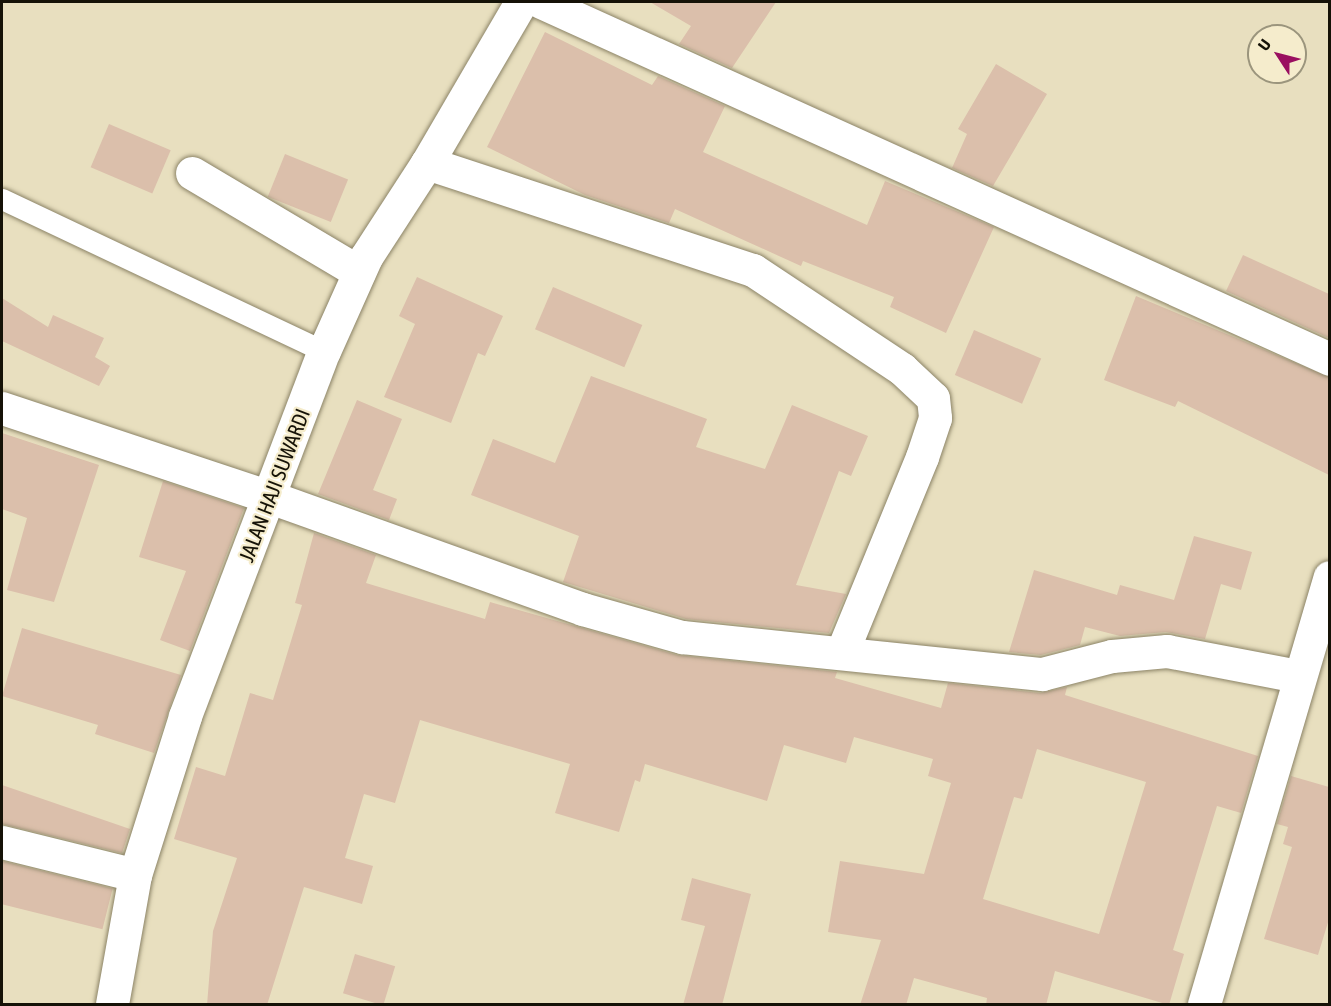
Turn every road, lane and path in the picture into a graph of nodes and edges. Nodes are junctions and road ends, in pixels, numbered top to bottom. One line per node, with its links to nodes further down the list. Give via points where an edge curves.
1 (521, 2): 3 (street, JALAN HAJI SUWARDI)
2 (541, 2): 8 (street)
3 (428, 163): 6 (street, JALAN HAJI SUWARDI); 12 (street, via 753,270 902,369 933,398 935,418 922,457)
4 (192, 173): 6 (street)
5 (2, 199): 7 (lane)
6 (359, 272): 7 (street, JALAN HAJI SUWARDI)
7 (324, 351): 10 (street, JALAN HAJI SUWARDI)
8 (1329, 359)
9 (2, 408): 10 (street)
10 (270, 497): 12 (street, via 584,609 682,637); 15 (street, JALAN HAJI SUWARDI, via 185,716)
11 (1329, 577): 13 (street)
12 (842, 652): 13 (street, via 1042,674 1121,654 1167,651)
13 (1298, 676): 17 (street)
14 (2, 842): 15 (street)
15 (135, 875): 16 (street, JALAN HAJI SUWARDI)
16 (112, 1005)
17 (1204, 1005)

